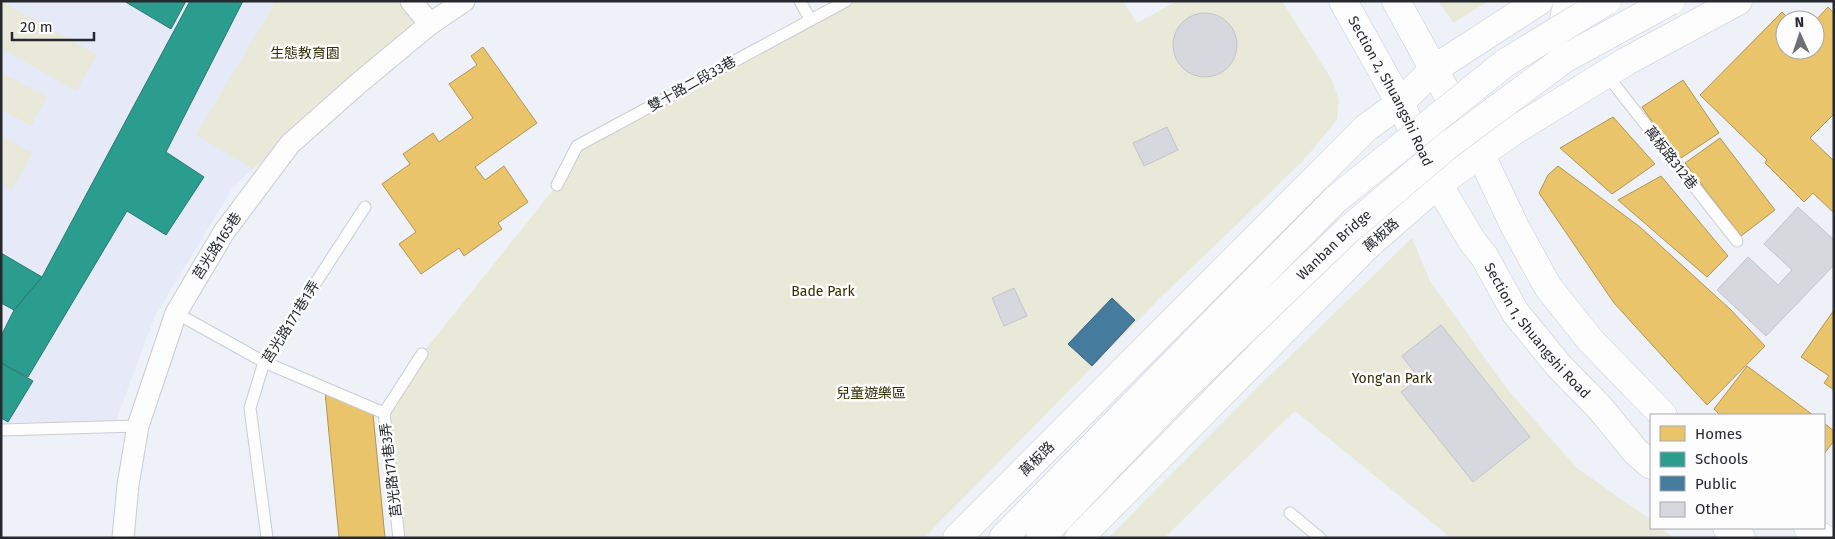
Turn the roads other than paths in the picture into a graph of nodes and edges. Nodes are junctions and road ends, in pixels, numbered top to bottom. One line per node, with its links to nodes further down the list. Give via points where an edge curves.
1 (411, 1): 13 (street)
2 (464, 1): 13 (street, 莒光路165巷)
3 (800, 1): 12 (lane)
4 (846, 1): 12 (lane, 雙十路二段33巷)
5 (1343, 1): 16 (street, Section 2, Shuangshi Road)
6 (1396, 1): 14 (street)
7 (1538, 1): 14 (street, 萬板路)
8 (1568, 1): 15 (street, via 1563,23)
9 (1606, 1): 36 (street, Wanban Bridge, bridge, via 1505,63 1336,199)
10 (1670, 1): 37 (street, Wanban Bridge, bridge, via 1564,60 1446,146 1348,230 1246,328)
11 (1738, 1): 15 (street, 萬板路)
12 (810, 19): 19 (lane, 雙十路二段33巷, via 577,146)
13 (430, 24): 22 (street, 莒光路165巷, via 290,144 224,232)
14 (1434, 69): 16 (street, 萬板路); 17 (street)
15 (1606, 74): 17 (street, 萬板路); 21 (lane, 萬板路312巷)
16 (1400, 103): 18 (street, Section 2, Shuangshi Road); 35 (street, 萬板路, via 1360,134)
17 (1480, 153): 18 (street, 萬板路); 26 (street, via 1548,287 1591,341)
18 (1438, 184): 29 (street, Section 1, Shuangshi Road, via 1515,312 1558,365); 38 (street, 萬板路, via 1368,245)
19 (556, 185)
20 (365, 207): 24 (lane, 莒光路171巷1弄)
21 (1737, 241)
22 (176, 313): 24 (lane); 27 (street, 莒光路165巷)
23 (422, 354): 25 (lane, 莒光路171巷3弄)
24 (264, 362): 25 (lane); 33 (lane, 莒光路171巷1弄, via 250,408)
25 (384, 413): 34 (lane, 莒光路171巷3弄)
26 (1662, 414)
27 (138, 426): 28 (lane); 32 (street, 莒光路165巷)
28 (1, 430)
29 (1650, 464)
30 (1290, 513): 39 (lane)
31 (1810, 529): 40 (street)
32 (123, 538)
33 (267, 538)
34 (399, 538)
35 (957, 538)
36 (1003, 538)
37 (1040, 538)
38 (1079, 538)
39 (1320, 538)
40 (1823, 538)

